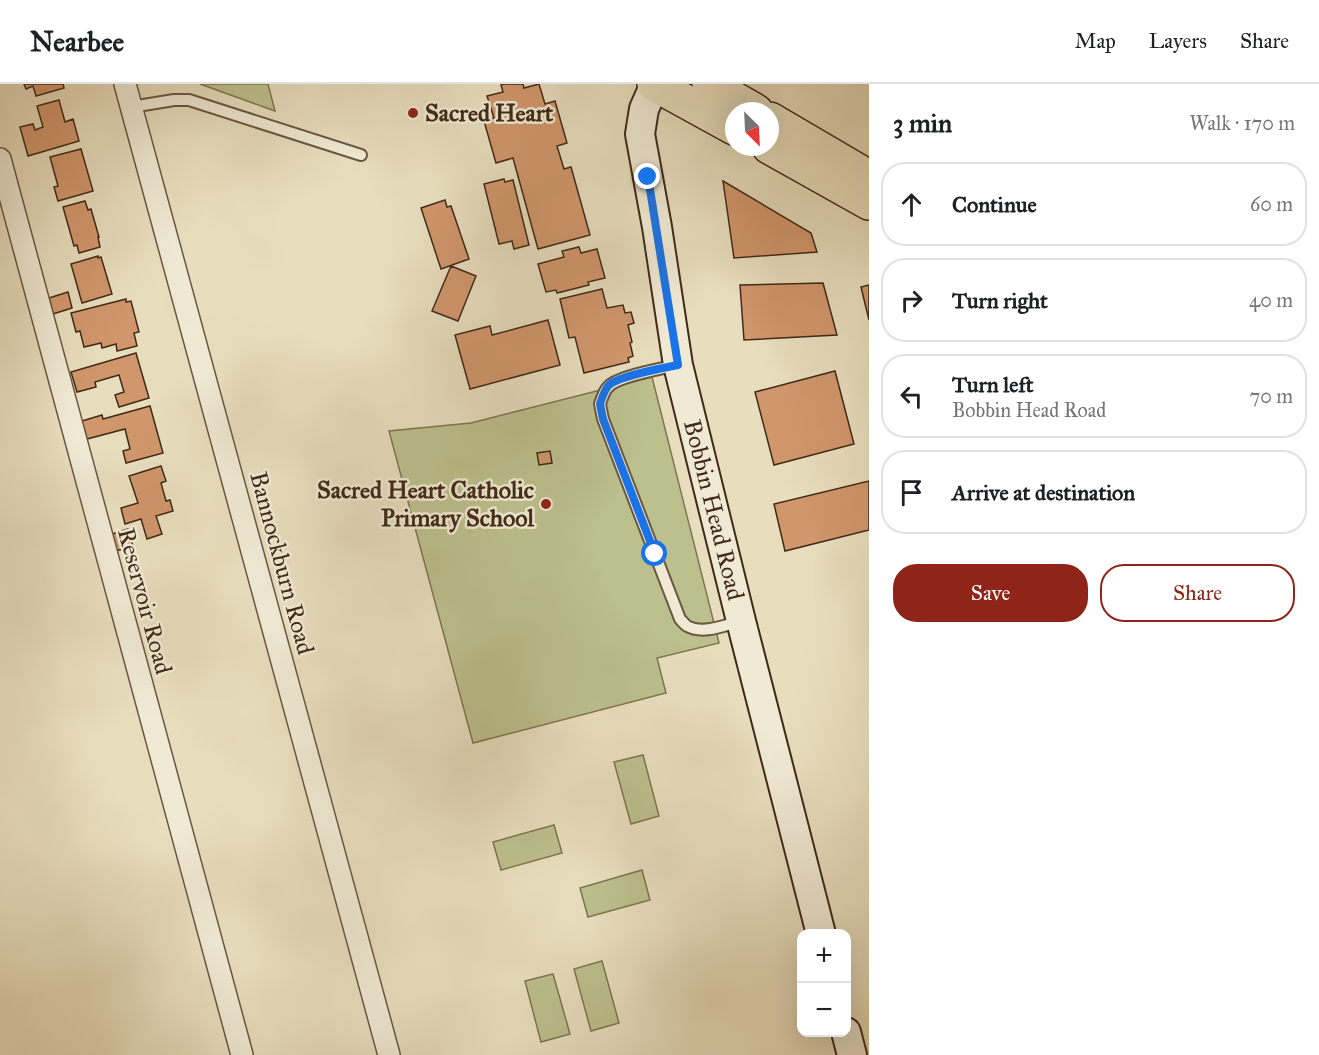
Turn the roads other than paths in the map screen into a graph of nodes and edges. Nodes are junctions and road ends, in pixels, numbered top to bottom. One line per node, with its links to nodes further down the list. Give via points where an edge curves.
1 (125, 84): 5 (street, Bannockburn Road)
2 (654, 84): 6 (highway); 13 (main road, Bobbin Head Road, via 640,134)
3 (709, 84): 4 (highway)
4 (740, 102)
5 (131, 107): 9 (lane, via 189,100); 18 (street, Bannockburn Road)
6 (725, 123)
7 (779, 124): 11 (highway)
8 (779, 153): 12 (highway)
9 (361, 155)
10 (0, 159): 17 (street, Reservoir Road)
11 (869, 177)
12 (869, 203)
13 (678, 365): 14 (main road, Bobbin Head Road); 14 (lane, via 613,382 600,404 603,419 680,619 697,629)
14 (741, 621): 15 (main road, Bobbin Head Road)
15 (820, 929)
16 (847, 1037): 19 (main road)
17 (242, 1055)
18 (389, 1055)
19 (852, 1055)

